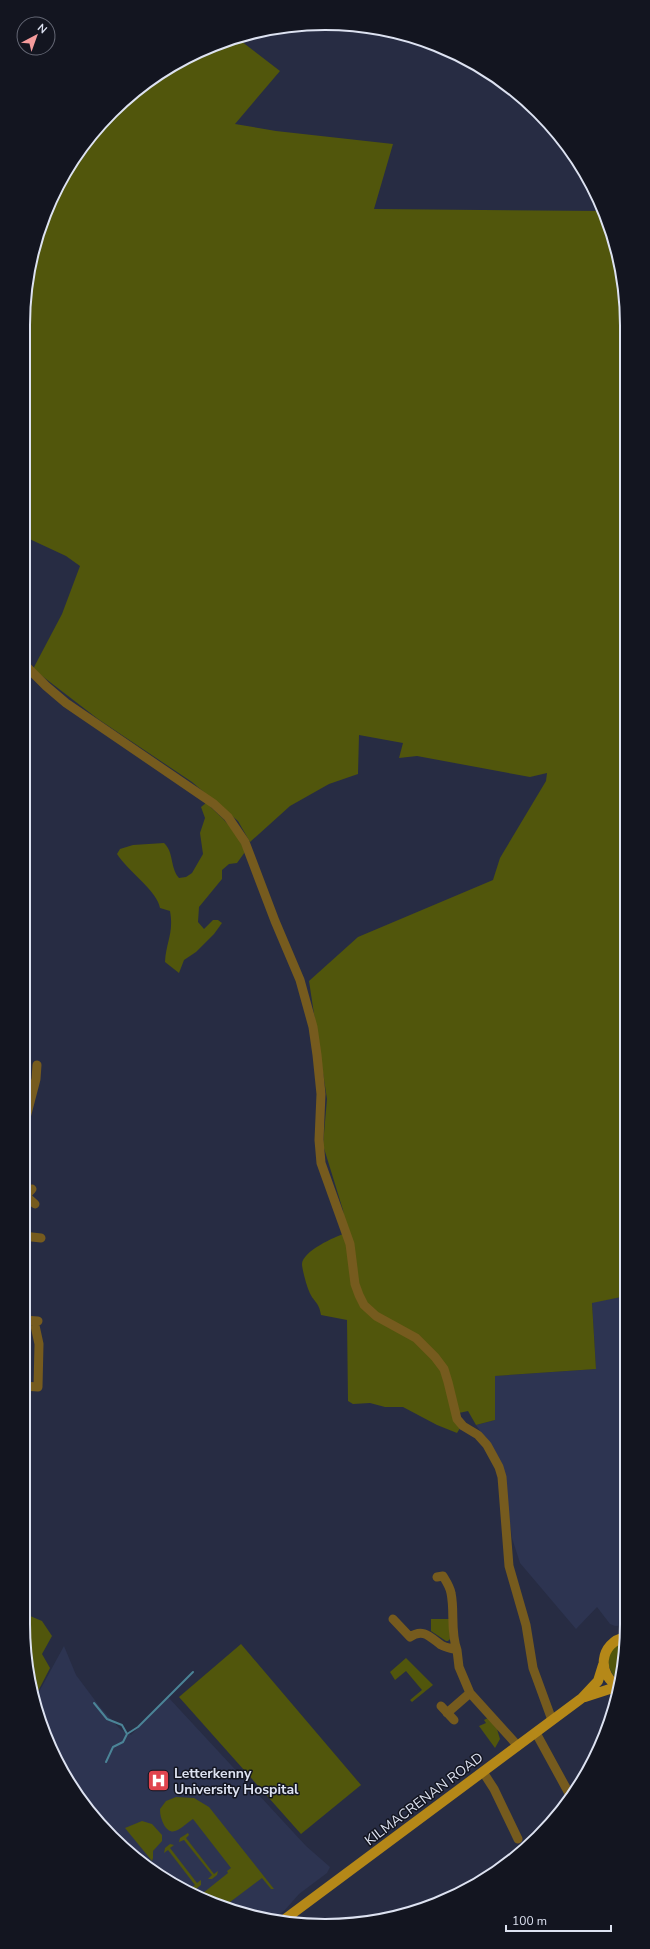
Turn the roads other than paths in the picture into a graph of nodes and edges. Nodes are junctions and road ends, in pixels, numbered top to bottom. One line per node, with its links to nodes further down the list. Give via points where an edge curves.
1 (30, 673): 20 (street, via 66,703 214,804 228,817 245,842 275,921 291,954 309,1013 321,1094 318,1140 321,1163 350,1244 355,1284 364,1305 376,1316 416,1338 435,1357 444,1369 457,1419 487,1445 499,1467 509,1566 526,1625 533,1668)
2 (37, 1065): 3 (street)
3 (30, 1102)
4 (30, 1198): 5 (street)
5 (35, 1204)
6 (30, 1237): 7 (street)
7 (41, 1238)
8 (30, 1321): 9 (street, via 36,1321 39,1344 38,1387)
9 (30, 1386)
10 (437, 1577): 13 (street, via 443,1576 451,1591 452,1627)
11 (393, 1619): 13 (street, via 410,1638 416,1633 424,1633 442,1646)
12 (619, 1639): 14 (main road, KILMACRENAN ROAD, via 608,1648 603,1658)
13 (457, 1650): 17 (street, via 459,1667)
14 (603, 1666): 15 (main road, via 607,1676); 18 (main road, KILMACRENAN ROAD, via 598,1681)
15 (614, 1681)
16 (613, 1688): 18 (main road, KILMACRENAN ROAD)
17 (470, 1693): 19 (street, via 444,1709); 22 (street)
18 (582, 1698): 20 (main road, KILMACRENAN ROAD)
19 (454, 1720)
20 (552, 1720): 21 (main road, KILMACRENAN ROAD)
21 (536, 1733): 22 (main road, KILMACRENAN ROAD); 24 (street)
22 (518, 1746): 23 (main road, KILMACRENAN ROAD)
23 (483, 1772): 25 (street); 26 (main road, KILMACRENAN ROAD)
24 (568, 1792)
25 (518, 1839)
26 (289, 1916)

